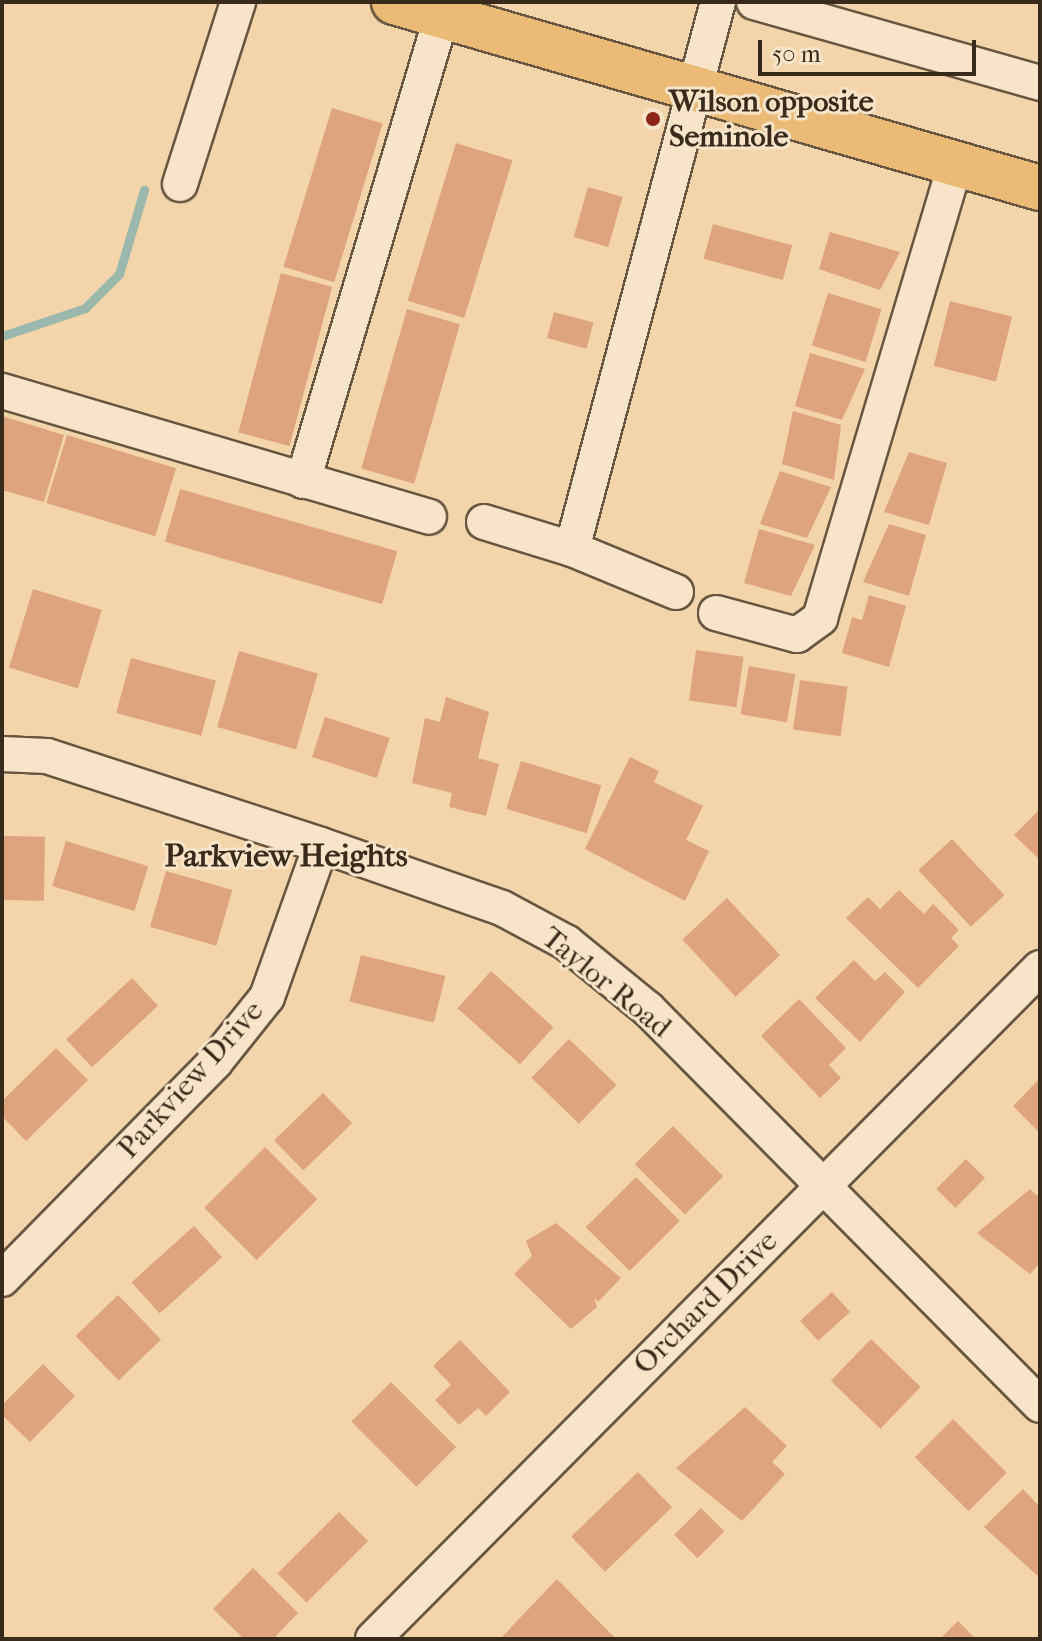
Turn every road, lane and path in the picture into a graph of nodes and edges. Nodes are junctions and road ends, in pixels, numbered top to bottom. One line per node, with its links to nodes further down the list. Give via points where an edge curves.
1 (238, 2): 9 (street)
2 (394, 2): 5 (main road)
3 (718, 2): 7 (street)
4 (754, 2): 6 (street)
5 (442, 16): 7 (main road); 12 (street)
6 (1040, 83)
7 (700, 86): 8 (main road); 15 (street)
8 (956, 163): 10 (main road); 17 (street, via 820,618 797,635)
9 (180, 184)
10 (1040, 188)
11 (2, 391): 12 (street)
12 (303, 481): 13 (street)
13 (429, 517)
14 (484, 522): 15 (street)
15 (572, 549): 16 (street)
16 (676, 592)
17 (716, 613)
18 (2, 754): 19 (street, Taylor Road, via 47,756)
19 (321, 845): 21 (street, Taylor Road, via 502,908 567,943 648,1009); 22 (street, Parkview Drive, via 267,997 215,1062)
20 (1040, 968): 21 (street, Orchard Drive)
21 (821, 1188): 23 (street, Taylor Road); 24 (street, Orchard Drive)
22 (2, 1279)
23 (1040, 1405)
24 (373, 1639)

